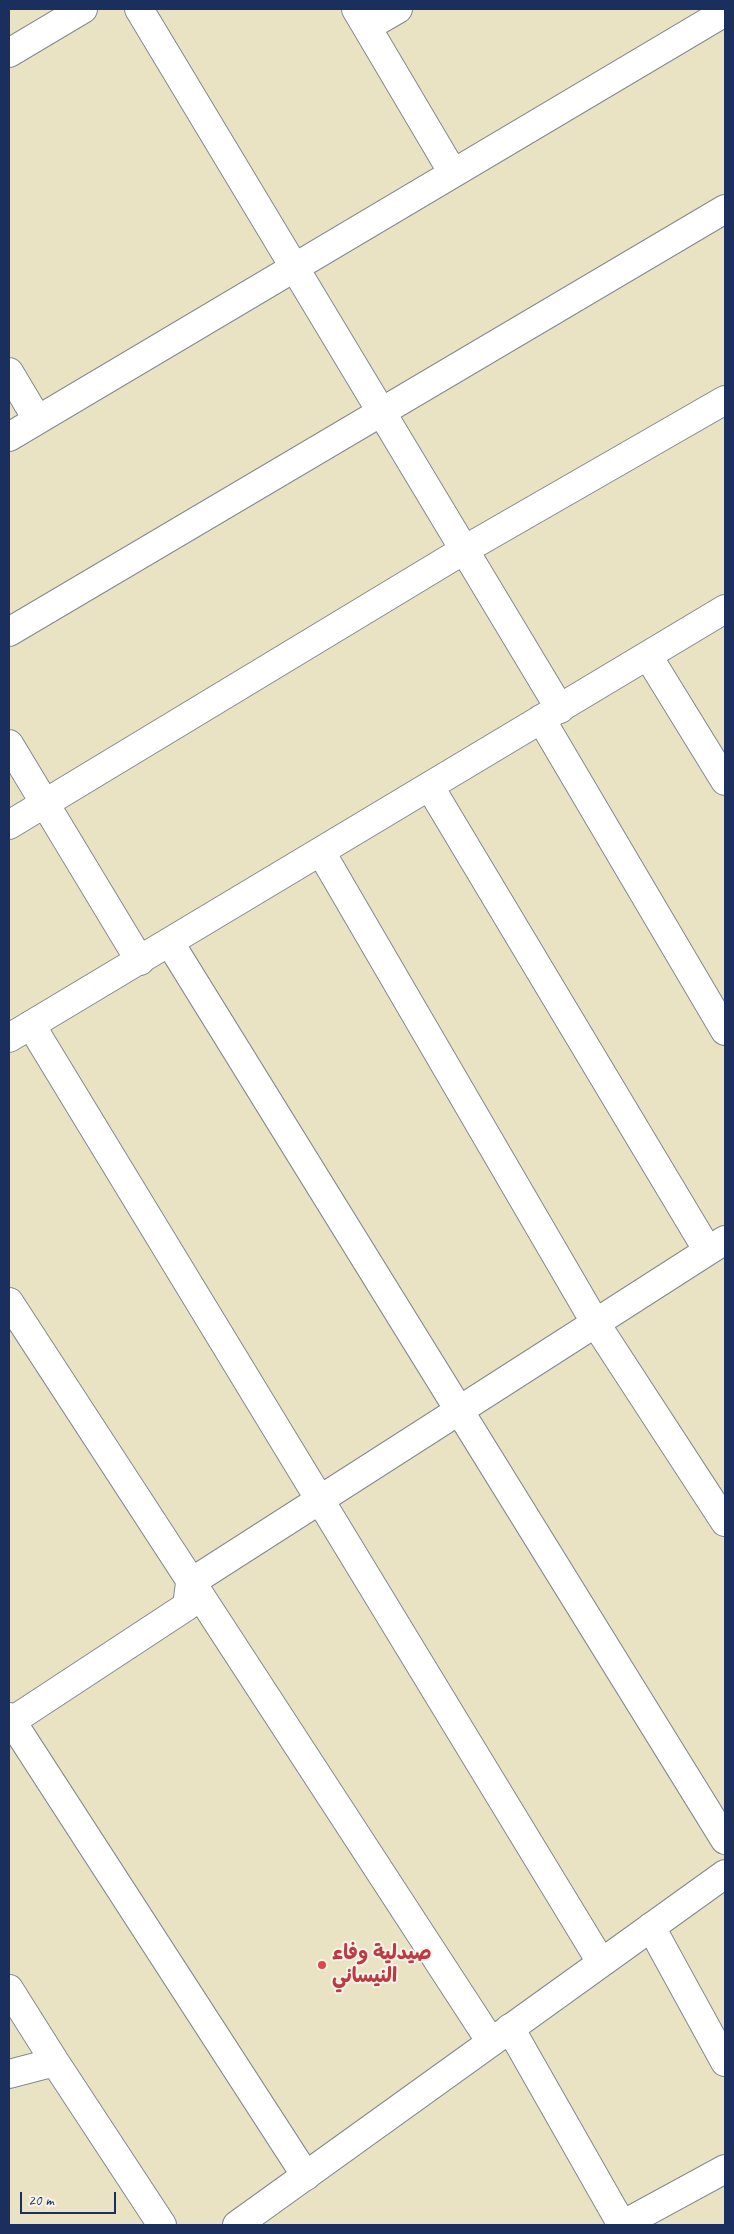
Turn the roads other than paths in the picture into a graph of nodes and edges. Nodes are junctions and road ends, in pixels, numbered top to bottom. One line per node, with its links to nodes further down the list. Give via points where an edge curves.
1 (83, 9): 6 (street)
2 (139, 9): 9 (street)
3 (398, 9): 5 (street)
4 (725, 12): 7 (street)
5 (362, 18): 7 (street)
6 (9, 53)
7 (454, 173): 9 (street)
8 (725, 209): 12 (street)
9 (294, 267): 12 (street); 13 (street)
10 (9, 372): 13 (street)
11 (725, 400): 15 (street)
12 (382, 412): 15 (street); 17 (street)
13 (38, 419): 14 (street)
14 (9, 436)
15 (464, 550): 19 (street); 23 (street)
16 (725, 609): 18 (street)
17 (9, 632)
18 (648, 656): 19 (street); 21 (street)
19 (550, 714): 22 (street); 28 (street)
20 (9, 744): 23 (street)
21 (725, 781)
22 (430, 787): 25 (street); 30 (street)
23 (44, 803): 24 (street); 27 (street)
24 (9, 824)
25 (321, 852): 26 (street); 32 (street)
26 (170, 943): 27 (street); 33 (street)
27 (140, 961): 29 (street)
28 (725, 1031)
29 (20, 1032): 34 (street)
30 (717, 1246): 32 (street)
31 (9, 1302): 36 (street)
32 (596, 1324): 33 (street); 35 (street)
33 (459, 1411): 34 (street); 38 (street)
34 (320, 1500): 36 (street); 41 (street)
35 (722, 1509)
36 (190, 1583): 37 (street, via 187,1606); 43 (street)
37 (10, 1720): 48 (street)
38 (725, 1840)
39 (725, 1874): 40 (street)
40 (651, 1927): 41 (street); 45 (street)
41 (601, 1962): 43 (street)
42 (9, 1989): 44 (street)
43 (500, 2035): 48 (street); 51 (street)
44 (55, 2062): 46 (street); 49 (street)
45 (725, 2062)
46 (9, 2074)
47 (725, 2169): 51 (street)
48 (306, 2176): 50 (street)
49 (162, 2225)
50 (237, 2225)
51 (622, 2225)

